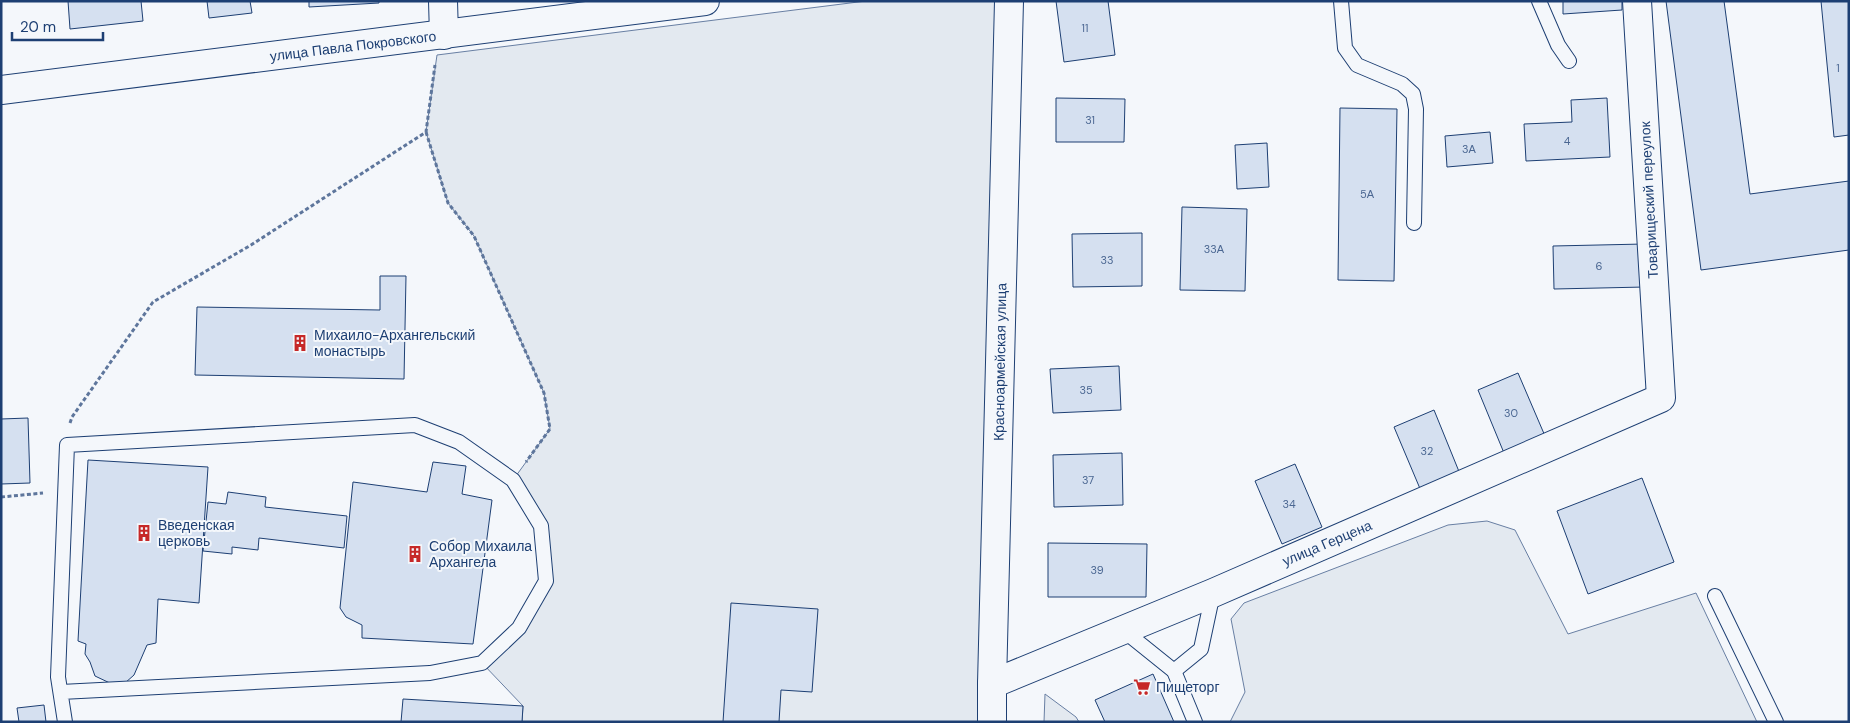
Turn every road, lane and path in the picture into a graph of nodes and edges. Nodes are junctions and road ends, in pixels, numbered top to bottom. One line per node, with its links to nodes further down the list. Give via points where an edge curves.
1 (443, 1): 7 (street)
2 (704, 1): 7 (street, улица Павла Покровского)
3 (1009, 1): 22 (street, Красноармейская улица)
4 (1341, 1): 12 (lane, via 1345,48 1357,65 1402,84 1413,94 1416,109)
5 (1539, 1): 8 (lane)
6 (1637, 1): 13 (street, Товарищеский переулок)
7 (444, 35): 10 (street, улица Павла Покровского)
8 (1569, 62)
9 (435, 63): 11 (path)
10 (1, 90)
11 (426, 132): 14 (path, via 251,245 152,302 72,416); 15 (path, via 448,203 474,236 544,393 550,429)
12 (1414, 223)
13 (1661, 398): 18 (street, улица Герцена)
14 (67, 445): 15 (lane, via 414,425 459,442); 16 (lane)
15 (513, 480): 23 (lane, via 540,526 546,581 518,628 482,663 430,673)
16 (66, 490): 17 (path); 23 (lane, via 58,677)
17 (1, 497)
18 (1213, 593): 20 (street, улица Герцена); 21 (lane, via 1201,649)
19 (1715, 596): 27 (lane)
20 (1123, 630): 21 (lane); 22 (street, улица Герцена)
21 (1174, 671): 26 (lane)
22 (992, 684): 25 (street, Красноармейская улица)
23 (61, 692): 24 (lane)
24 (65, 722)
25 (992, 722)
26 (1195, 722)
27 (1776, 722)

